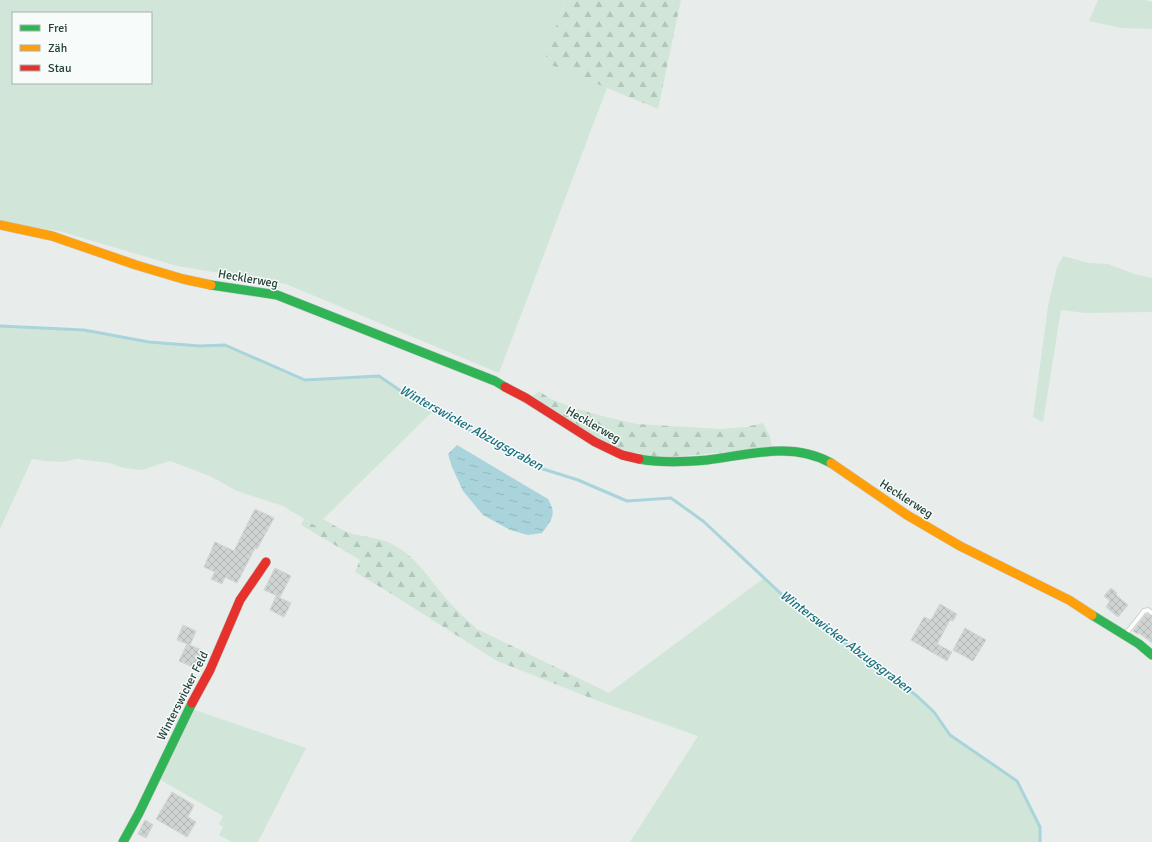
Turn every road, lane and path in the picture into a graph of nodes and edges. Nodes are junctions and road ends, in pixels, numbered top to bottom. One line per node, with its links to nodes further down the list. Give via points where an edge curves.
1 (0, 225): 4 (street, Hecklerweg, via 52,236 183,279 277,295 495,381 622,456 673,462 776,450 805,453 822,458 907,515 960,546 1069,600)
2 (266, 562): 6 (street, Winterswicker Feld, via 240,600 210,670)
3 (1152, 613): 4 (lane, via 1144,611)
4 (1125, 635): 5 (street, Hecklerweg)
5 (1152, 655)
6 (123, 842)

